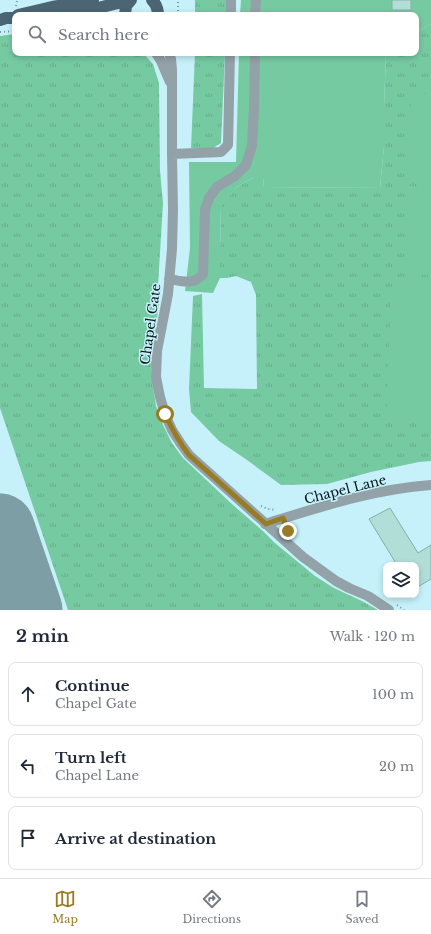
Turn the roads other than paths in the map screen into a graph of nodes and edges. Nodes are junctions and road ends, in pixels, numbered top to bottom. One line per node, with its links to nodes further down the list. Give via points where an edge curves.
1 (93, 0): 5 (main road)
2 (231, 0): 8 (street)
3 (256, 0): 9 (street)
4 (130, 1): 6 (main road); 7 (main road)
5 (32, 12)
6 (76, 12)
7 (125, 12)
8 (231, 12)
9 (255, 12)
10 (158, 56): 14 (street, Chapel Gate)
11 (170, 56): 14 (street, Chapel Gate)
12 (230, 56): 15 (street, via 228,145 221,152)
13 (255, 56): 16 (street, via 252,146 246,165 235,176 217,186 209,198 206,210 203,274 193,281)
14 (172, 86): 15 (street, Chapel Gate)
15 (172, 154): 16 (street, Chapel Gate, via 173,209)
16 (169, 279): 18 (street, Chapel Gate, via 157,352 156,376 165,414 172,430 189,455)
17 (431, 484): 18 (street, Chapel Lane, via 343,500)
18 (266, 524): 19 (street, Chapel Gate, via 303,557 336,581)
19 (393, 607)

